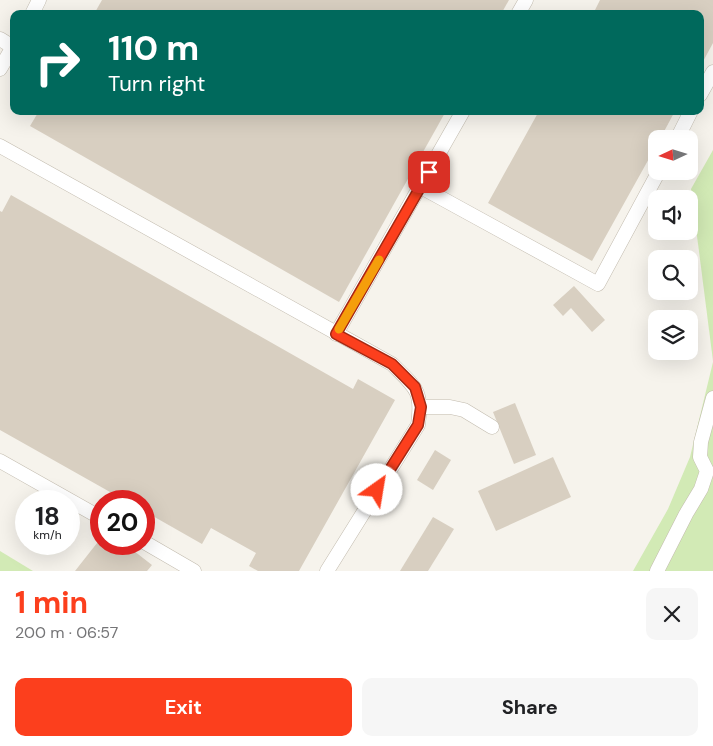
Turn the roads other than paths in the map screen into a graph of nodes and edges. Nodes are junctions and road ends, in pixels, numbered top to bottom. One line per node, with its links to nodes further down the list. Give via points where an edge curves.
1 (10, 52): 2 (street)
2 (0, 70)
3 (713, 72): 4 (street)
4 (704, 89)
5 (461, 115): 10 (street)
6 (689, 115): 7 (street)
7 (681, 130)
8 (0, 146): 11 (street)
9 (654, 180): 10 (street, via 598,284)
10 (421, 186): 11 (street)
11 (336, 334): 13 (street, via 392,364 415,387)
12 (713, 398): 20 (street, via 701,442 700,458 706,471 701,489)
13 (421, 407): 14 (street, via 464,410); 19 (street, via 418,425)
14 (492, 427)
15 (0, 461): 16 (street)
16 (90, 512)
17 (155, 548): 18 (street)
18 (194, 571)
19 (327, 571)
20 (656, 571)

